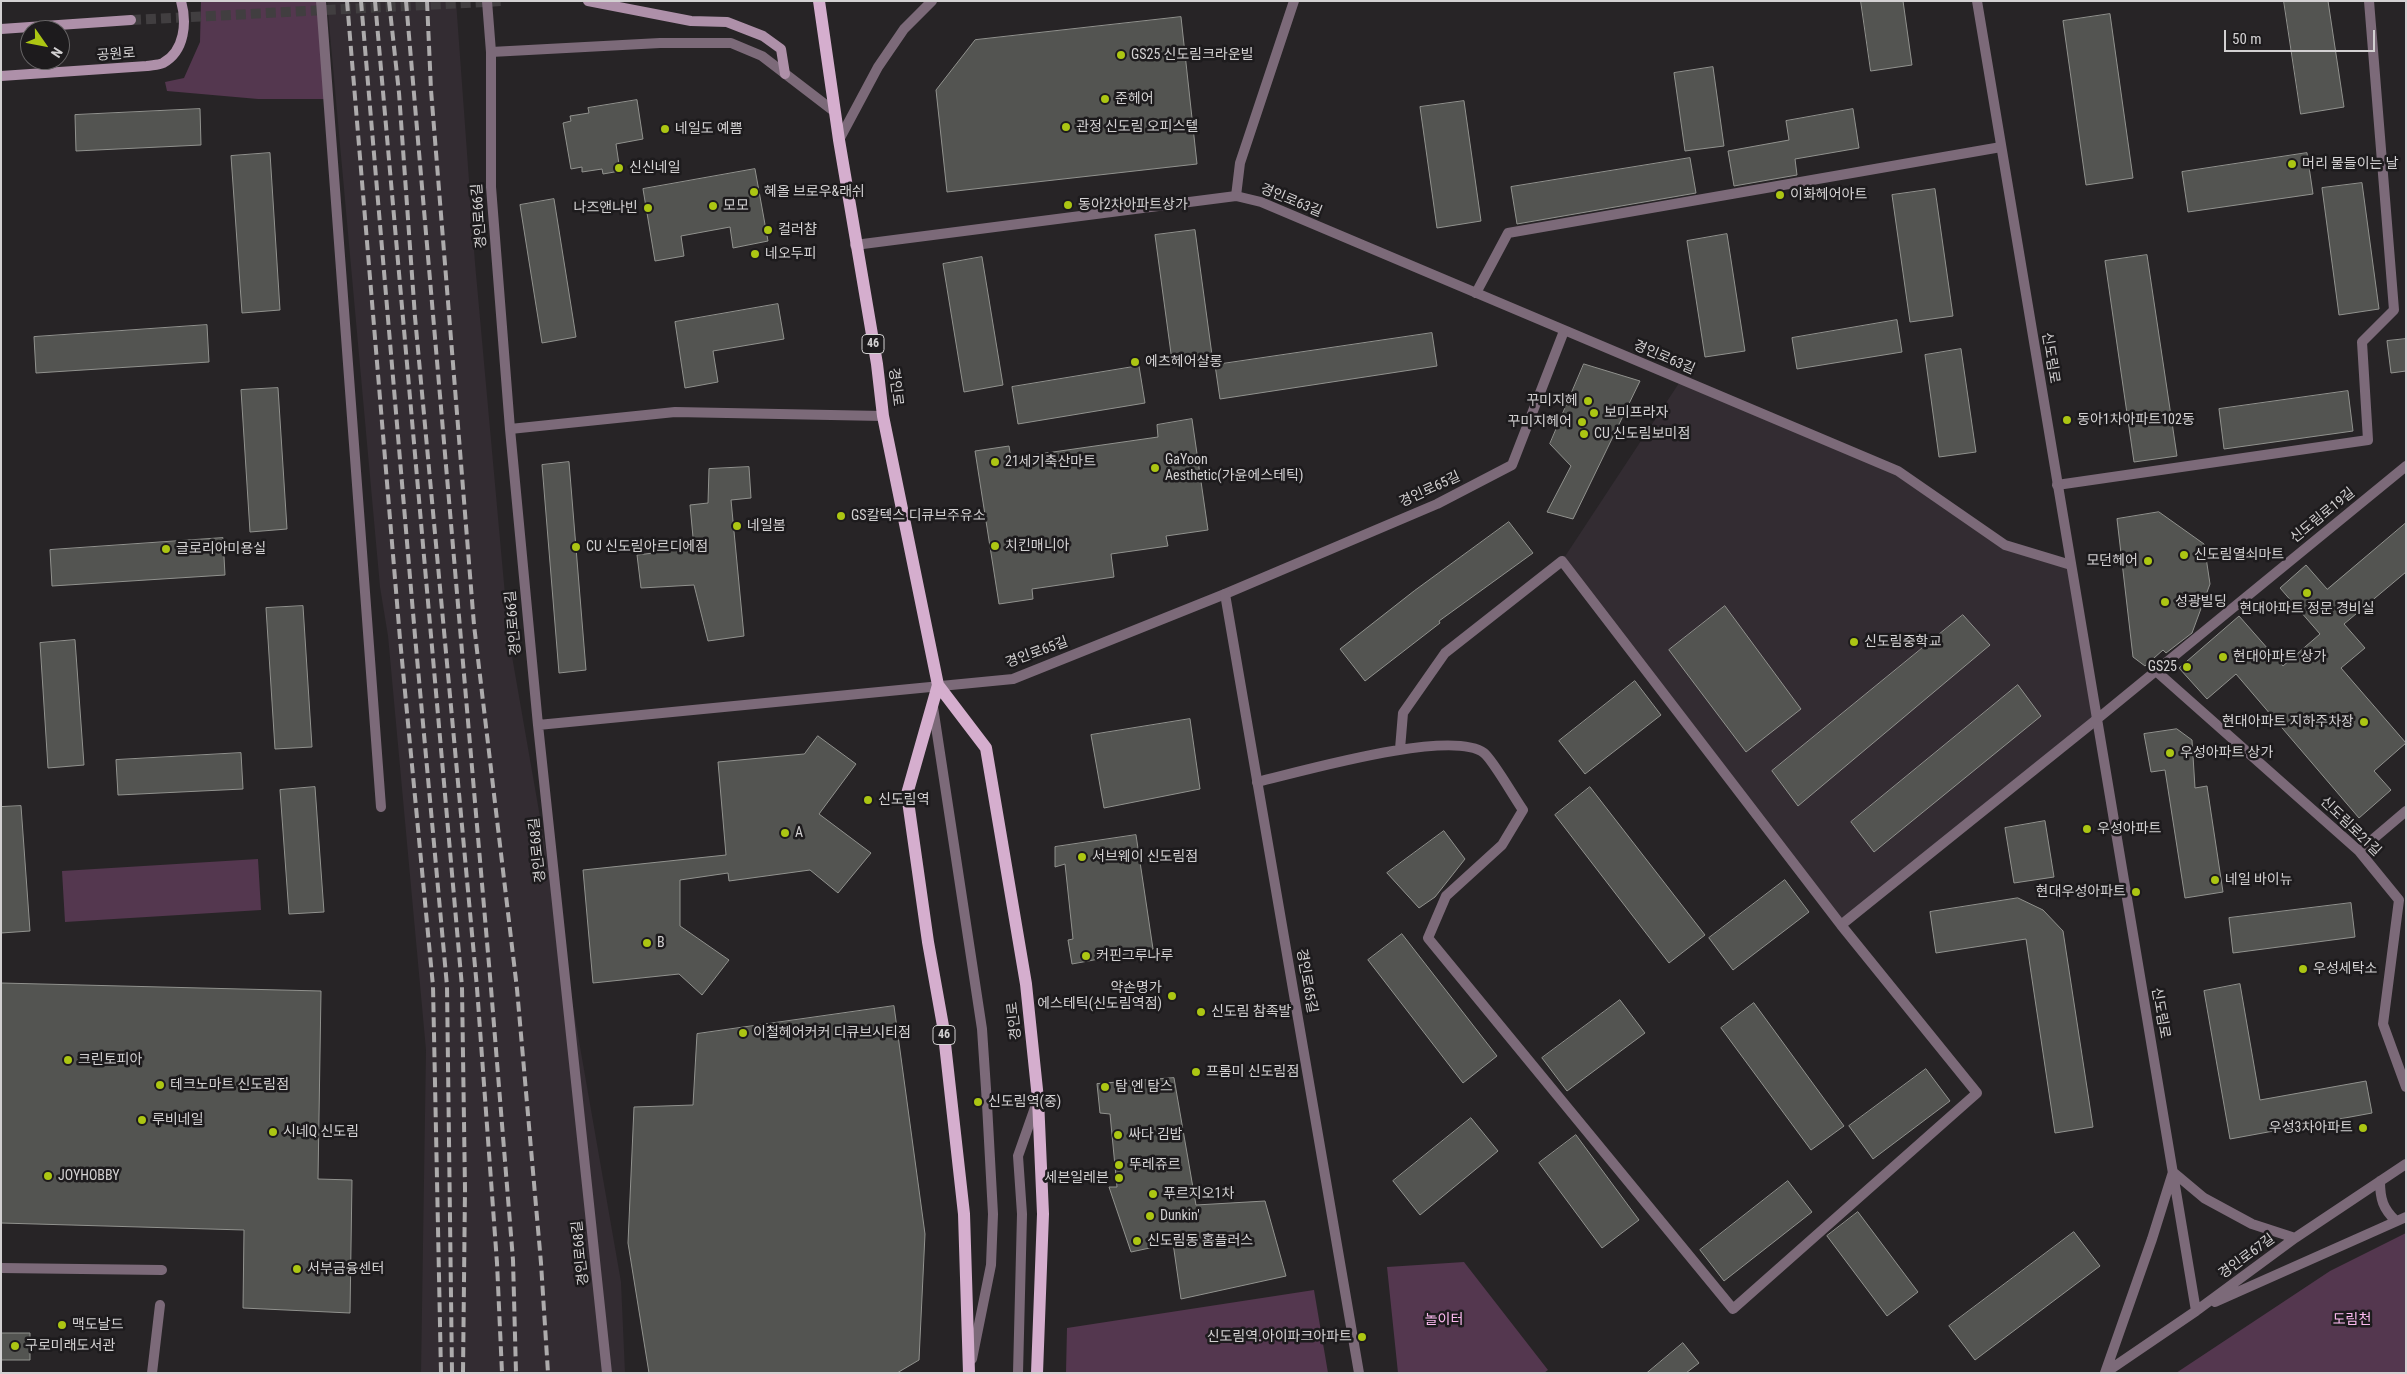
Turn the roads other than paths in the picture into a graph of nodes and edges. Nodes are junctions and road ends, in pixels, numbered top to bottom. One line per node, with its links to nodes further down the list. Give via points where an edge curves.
1 (181, 1): 14 (main road, 공원로, via 184,10 182,37 164,62 147,66)
2 (321, 1): 35 (street)
3 (487, 1): 12 (street, 경인로66길)
4 (588, 1): 13 (main road, via 691,21 727,22 763,36 781,49)
5 (819, 1): 15 (main road, 경인로 / 46)
6 (932, 1): 16 (street, via 904,29 878,67)
7 (1294, 1): 18 (street, via 1240,163)
8 (1977, 1): 17 (street, 신도림로)
9 (2369, 1): 25 (street, via 2394,310 2362,342 2368,440)
10 (131, 20): 11 (main road)
11 (1, 29)
12 (491, 52): 13 (street, via 660,43 731,43 762,56); 23 (street, 경인로66길, via 491,187)
13 (786, 74): 15 (street)
14 (1, 76)
15 (835, 112): 16 (main road, 경인로 / 46)
16 (839, 140): 19 (main road, 경인로 / 46)
17 (2001, 147): 20 (street, via 1508,233); 25 (street, 신도림로)
18 (1236, 196): 19 (street, 경인로63길); 20 (street, 경인로63길, via 1261,202)
19 (855, 245): 22 (main road, 경인로 / 46)
20 (1476, 293): 21 (street, 경인로63길)
21 (1564, 331): 26 (street, 경인로63길, via 1898,471 2005,545); 27 (street, 경인로65길, via 1512,464 1437,504)
22 (884, 416): 23 (street, via 675,412); 29 (main road, 경인로 / 46)
23 (510, 429): 32 (street, 경인로66길)
24 (2406, 466): 28 (street, 신도림로19길)
25 (2057, 486): 26 (street, 신도림로)
26 (2071, 565): 31 (street, 신도림로)
27 (1225, 594): 29 (street, 경인로65길, via 1013,678); 34 (street, 경인로65길)
28 (2156, 671): 31 (street, 신도림로19길); 37 (street, 신도림로21길)
29 (938, 685): 30 (main road, 경인로 / 46); 32 (street); 40 (main road, 경인로 / 46, via 986,748 1026,984)
30 (932, 703): 50 (street, via 982,1029 993,1205 991,1265); 50 (main road, 경인로 / 46, via 907,794 928,942 944,1026 962,1194)
31 (2096, 720): 38 (street); 42 (street, 신도림로)
32 (538, 725): 52 (street, 경인로68길)
33 (1400, 749): 34 (street); 38 (street, via 1403,713 1445,653 1562,561); 38 (street, via 1466,746 1485,754 1523,810 1502,845 1446,896 1428,938 1733,1309 1977,1093)
34 (1257, 782): 55 (street, 경인로65길)
35 (381, 807)
36 (2406, 811): 37 (street)
37 (2359, 851): 39 (street, 신도림로21길, via 2399,900 2383,1024)
38 (1841, 924)
39 (2406, 1087)
40 (1038, 1099): 53 (street, via 1018,1156 1022,1214); 54 (main road, 경인로 / 46, via 1043,1214)
41 (2406, 1164): 43 (street, 경인로67길)
42 (2172, 1172): 45 (street, via 2204,1198 2244,1219); 49 (street, 신도림로); 56 (street, via 2152,1240)
43 (2380, 1181): 44 (street, via 2384,1207); 45 (street, 경인로67길)
44 (2401, 1219): 49 (street)
45 (2295, 1238): 49 (street, 경인로67길)
46 (1, 1268): 47 (street)
47 (162, 1270)
48 (160, 1304): 51 (street)
49 (2196, 1311): 56 (street, 경인로67길)
50 (969, 1372)
51 (152, 1373)
52 (607, 1373)
53 (1018, 1373)
54 (1037, 1373)
55 (1359, 1373)
56 (2105, 1373)

